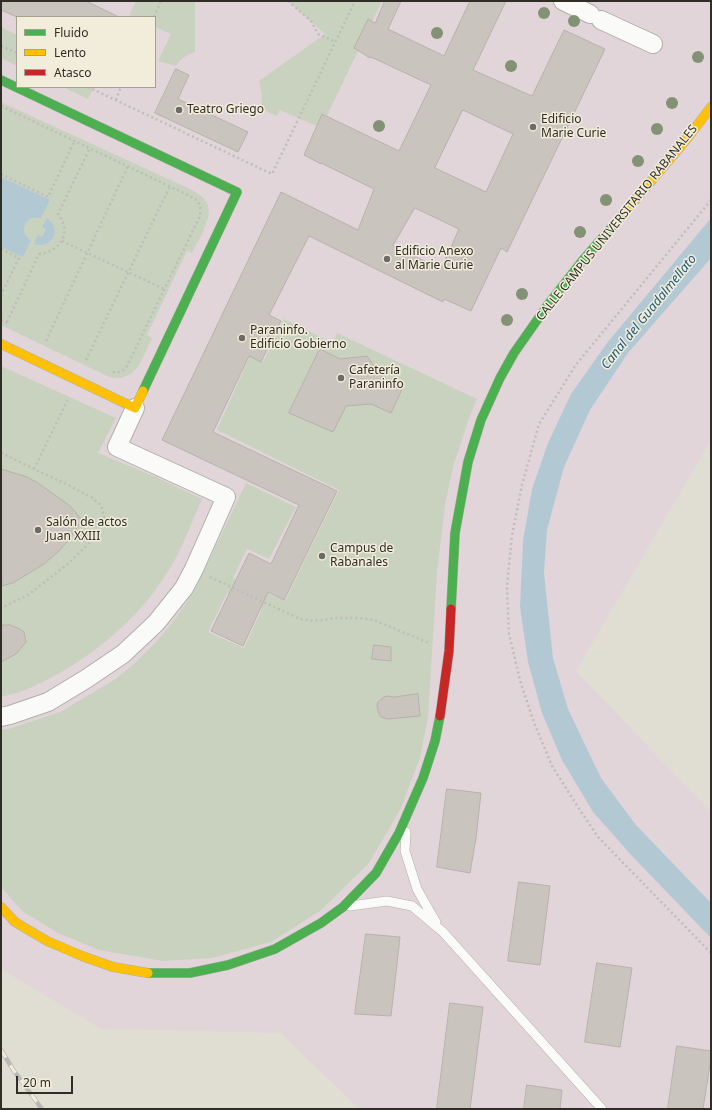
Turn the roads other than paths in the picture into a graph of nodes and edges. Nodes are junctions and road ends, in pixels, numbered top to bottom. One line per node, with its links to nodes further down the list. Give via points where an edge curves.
1 (563, 1): 2 (street)
2 (653, 44)
3 (1, 80): 4 (street)
4 (16, 87)
5 (18, 88): 8 (street, via 238,192)
6 (711, 107): 10 (street, CALLE CAMPUS UNIVERSITARIO RABANALES, via 547,306 514,353 481,420 468,462 455,533 449,651 435,741)
7 (1, 344): 8 (street)
8 (135, 408): 9 (street, via 117,447 226,497 184,588 156,623 123,654 86,680 48,702)
9 (1, 717)
10 (407, 815): 12 (street, CALLE CAMPUS UNIVERSITARIO RABANALES, via 376,873); 13 (lane, via 405,850 417,889)
11 (1, 907): 12 (street, CALLE CAMPUS UNIVERSITARIO RABANALES, via 15,922 47,941 113,967 150,973 190,973 228,965 275,949 321,923)
12 (342, 907): 13 (lane, via 387,901 412,906)
13 (443, 932): 14 (lane)
14 (602, 1109)

